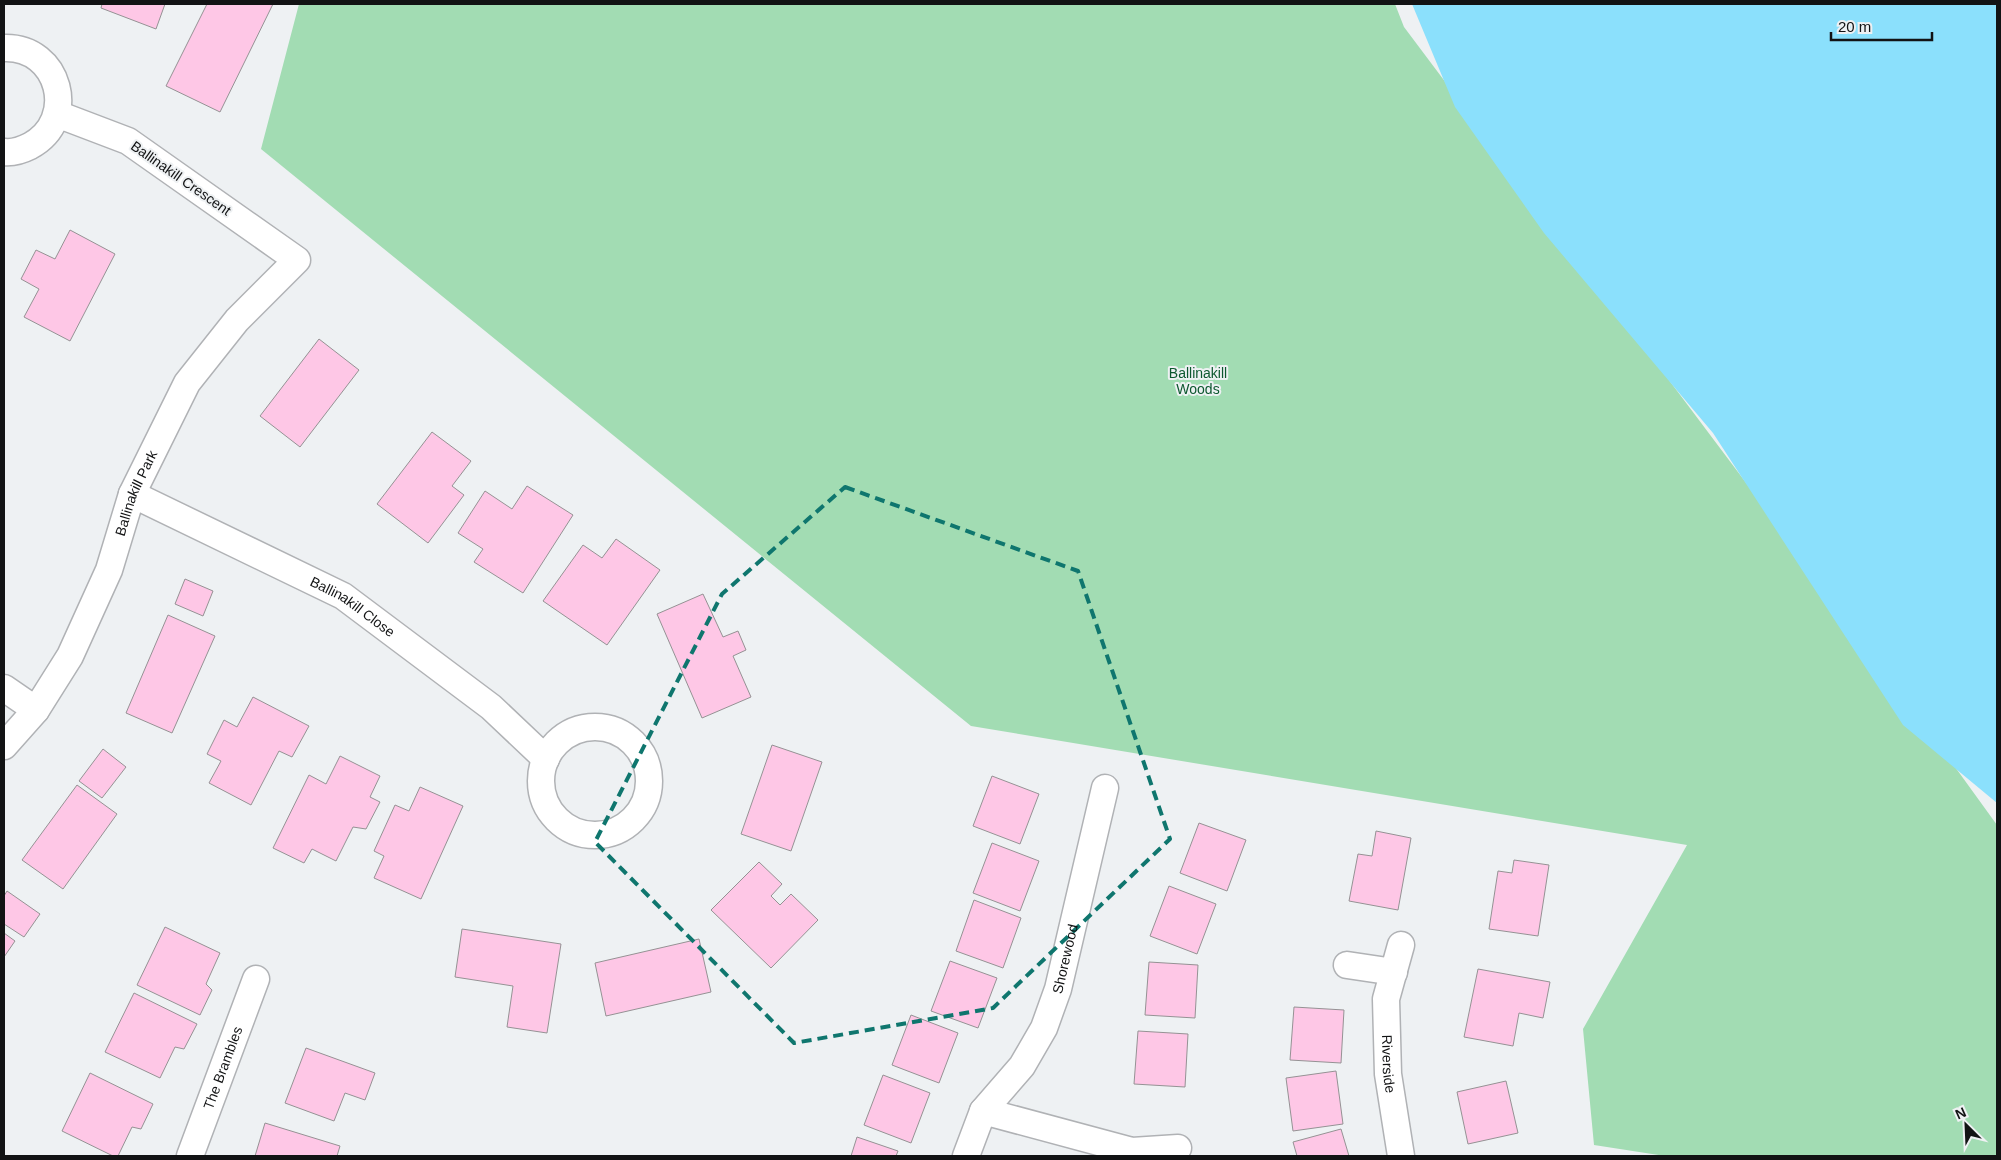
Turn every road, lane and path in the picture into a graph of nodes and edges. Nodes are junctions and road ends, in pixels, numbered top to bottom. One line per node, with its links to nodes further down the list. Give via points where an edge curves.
1 (4, 48): 2 (street, via 30,53 45,64 55,79 59,96)
2 (57, 114): 3 (street, via 50,130 38,142 24,150); 4 (street, Ballinakill Crescent, via 128,141)
3 (4, 152)
4 (296, 260): 5 (street, Ballinakill Park, via 237,320 187,383)
5 (132, 494): 7 (street, Ballinakill Park, via 105,578 70,656); 9 (street, Ballinakill Close, via 343,596 491,707)
6 (4, 688): 7 (street)
7 (36, 710): 8 (street, Ballinakill Park)
8 (4, 746)
9 (546, 759): 9 (street, via 563,736 579,729 613,730 628,738 640,751 647,767 646,801 636,817 622,828 604,835 585,835 568,829 554,818 544,802 540,784)
10 (1105, 788): 15 (street, Shorewood, via 1058,989 1044,1028 1022,1066)
11 (1401, 945): 13 (street, Riverside)
12 (1347, 966): 13 (street)
13 (1394, 972): 19 (street, Riverside, via 1386,999 1388,1074)
14 (256, 979): 17 (street, The Brambles)
15 (983, 1111): 16 (street, via 1132,1151); 18 (street, Shorewood)
16 (1178, 1148)
17 (190, 1156)
18 (966, 1156)
19 (1401, 1156)

